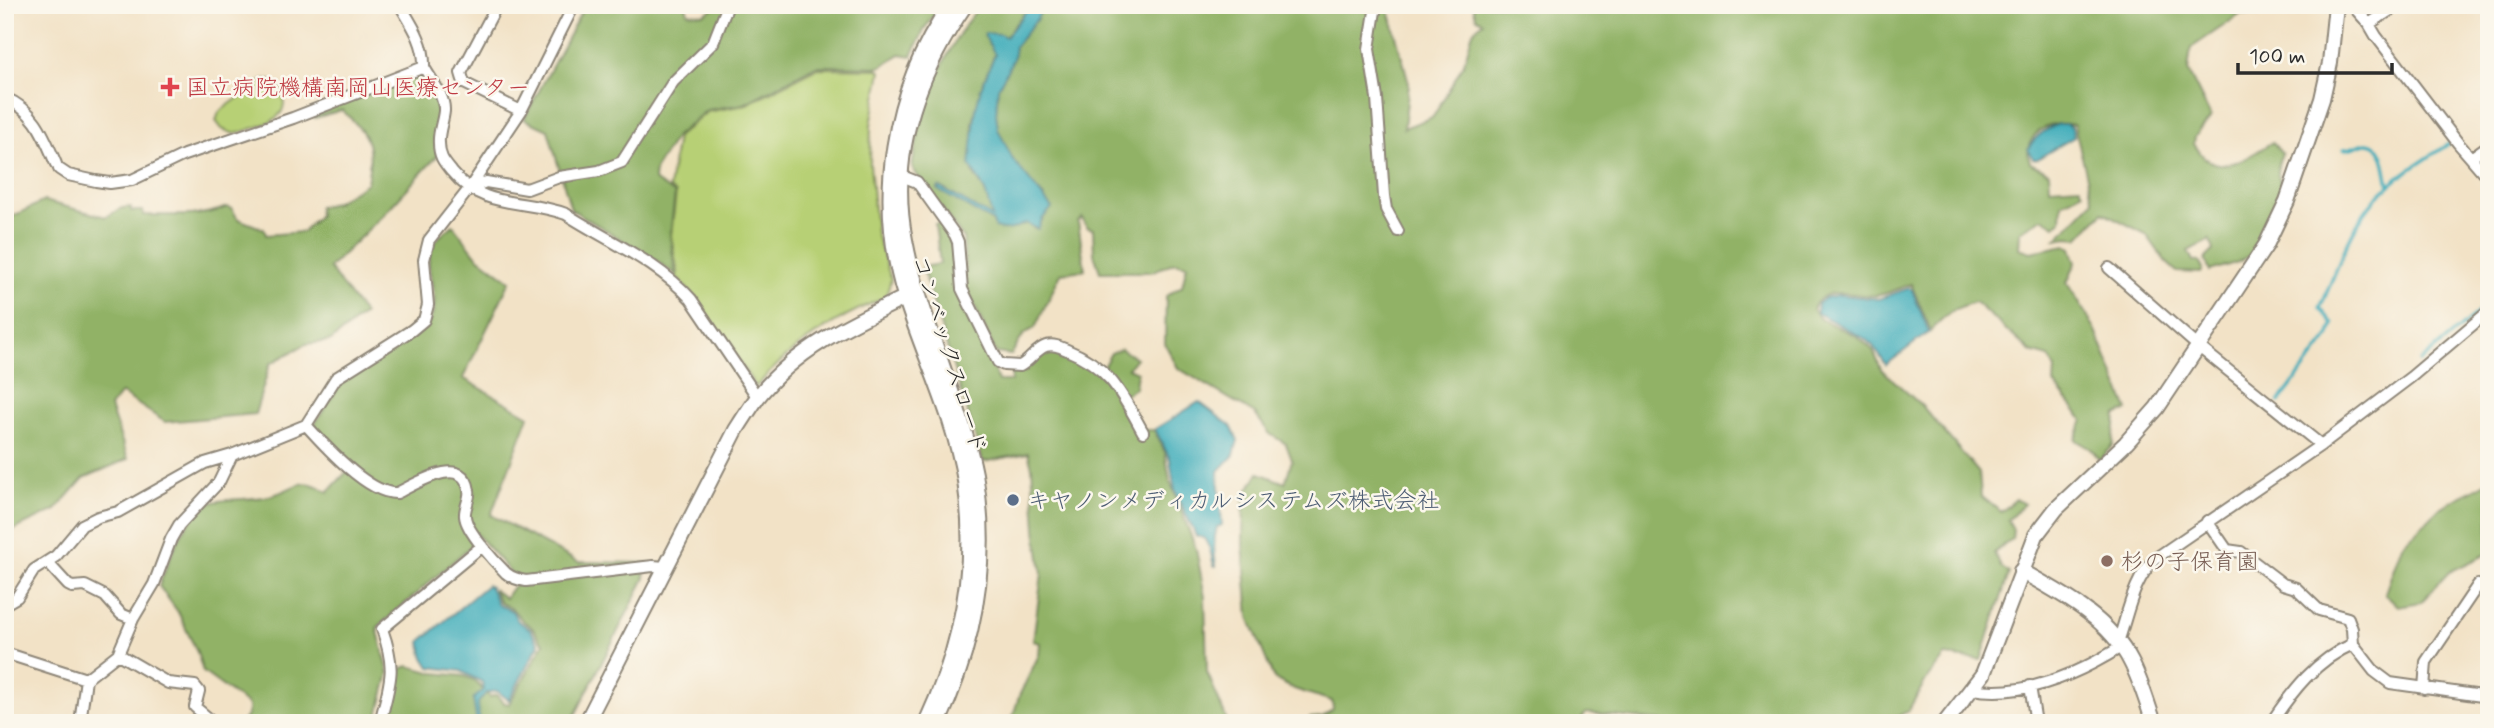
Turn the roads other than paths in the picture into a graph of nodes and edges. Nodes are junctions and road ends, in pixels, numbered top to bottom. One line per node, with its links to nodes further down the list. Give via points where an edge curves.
1 (400, 5): 12 (street, via 419,36)
2 (497, 5): 14 (street, via 461,73 464,83)
3 (574, 5): 14 (street)
4 (728, 5): 19 (street, via 713,43 673,82 622,162 527,189 486,182)
5 (951, 5): 22 (street, コンベックスロード, via 914,74 893,150 890,223)
6 (965, 5): 17 (street, via 920,84 909,120)
7 (1376, 5): 20 (street, via 1369,49 1384,196)
8 (2336, 5): 24 (street, via 2322,100 2287,201 2266,245)
9 (2352, 5): 11 (street)
10 (2398, 5): 11 (street)
11 (2369, 24): 16 (street)
12 (424, 67): 13 (street, via 184,155 132,180 110,183 68,175 57,166 36,122 23,107); 19 (street, via 443,101 439,154)
13 (5, 98)
14 (521, 111): 19 (street)
15 (2489, 145): 16 (street)
16 (2475, 162): 18 (street)
17 (902, 176): 22 (street, via 901,208); 27 (street, via 917,182 955,235 962,289 998,362 1020,366 1051,345 1093,361 1112,380)
18 (2489, 179)
19 (470, 189): 25 (street, via 486,198 566,214 659,270 691,299); 26 (street, via 429,240 424,260 428,305 424,320 336,378)
20 (1398, 231)
21 (2109, 268): 24 (street)
22 (912, 294): 25 (street, via 822,340); 51 (street, コンベックスロード, via 965,478 970,540 969,578 950,666); 52 (street, コンベックスロード, via 967,440 979,521 975,611 965,655)
23 (2489, 311): 28 (street)
24 (2199, 348): 28 (street); 34 (street, via 2157,408 2049,518)
25 (758, 398): 33 (street, via 736,430)
26 (306, 425): 29 (street); 31 (street, via 331,454 389,494 444,472 461,474 470,492 466,522)
27 (1143, 432)
28 (2321, 445): 30 (street)
29 (232, 455): 32 (street, via 205,463 118,512 82,525); 37 (street, via 219,482 179,524 154,584)
30 (2207, 522): 38 (street, via 2227,550 2241,552 2283,584 2296,588 2319,610 2348,618); 39 (street, via 2144,568)
31 (482, 547): 33 (street, via 508,574 526,582); 49 (street, via 382,629 392,668)
32 (47, 562): 36 (street, via 34,570 17,597); 37 (street, via 72,587 85,586 105,596 121,614)
33 (664, 567): 50 (street)
34 (2021, 570): 39 (street, via 2082,607); 44 (street, via 1991,655)
35 (2489, 592): 45 (street, via 2478,585 2426,662)
36 (5, 604)
37 (133, 619): 41 (street)
38 (2353, 644): 45 (street, via 2390,683); 56 (street, via 2337,650 2309,673)
39 (2120, 645): 43 (street, via 2093,664); 55 (street)
40 (5, 653): 42 (street)
41 (118, 654): 42 (street); 48 (street, via 168,683 195,687 199,691 195,707)
42 (86, 679): 47 (street)
43 (2030, 686): 44 (street); 54 (street)
44 (1972, 689): 53 (street)
45 (2424, 689): 46 (street)
46 (2489, 697)
47 (82, 723)
48 (214, 723)
49 (380, 723)
50 (586, 723)
51 (926, 723)
52 (938, 723)
53 (1945, 723)
54 (2036, 723)
55 (2154, 723)
56 (2271, 723)

